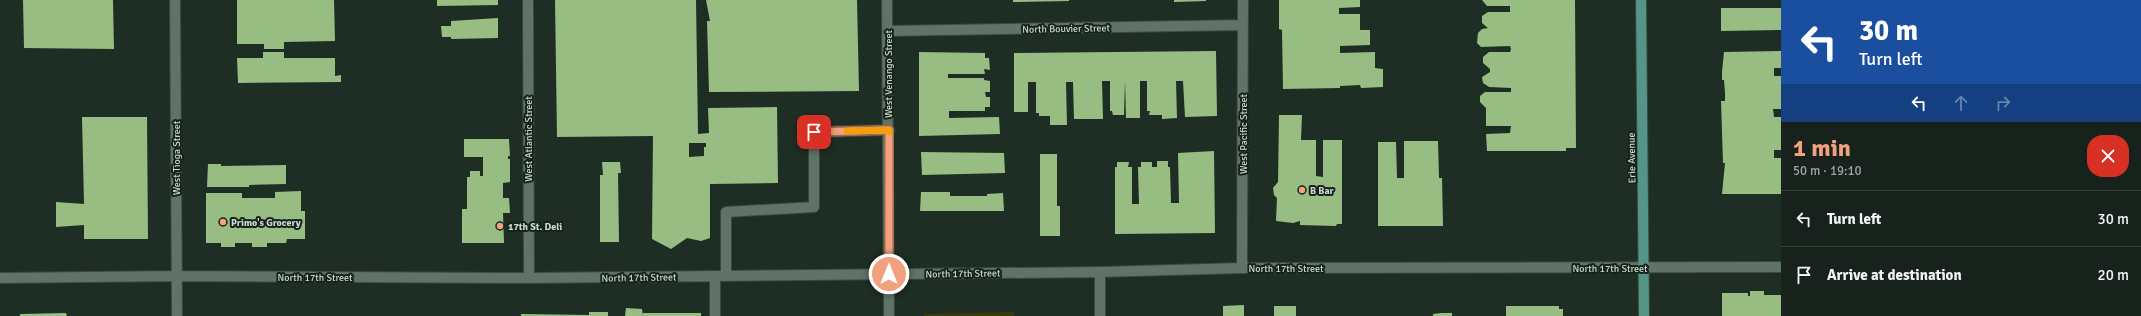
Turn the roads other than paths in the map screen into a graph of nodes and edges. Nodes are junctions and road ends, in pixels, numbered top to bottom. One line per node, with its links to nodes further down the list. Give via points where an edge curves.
1 (175, 0): 14 (street, West Tioga Street)
2 (528, 0): 18 (street, West Atlantic Street)
3 (888, 0): 7 (street, West Venango Street)
4 (1243, 0): 6 (street, West Pacific Street)
5 (1641, 0): 11 (main road, Erie Avenue)
6 (1243, 25): 7 (street, North Bouvier Street); 10 (street, West Pacific Street)
7 (888, 31): 8 (street, West Venango Street)
8 (889, 130): 13 (street, West Venango Street); 16 (street, via 814,132 814,207 726,212)
9 (1781, 267): 11 (street, North 17th Street)
10 (1242, 268): 11 (street, North 17th Street); 12 (street, North 17th Street)
11 (1644, 268): 23 (main road, Erie Avenue)
12 (1100, 272): 13 (street, North 17th Street); 22 (street)
13 (889, 274): 16 (street, North 17th Street); 21 (street, West Venango Street)
14 (177, 276): 17 (street, North 17th Street); 18 (street, North 17th Street); 19 (street, West Tioga Street)
15 (715, 276): 16 (street, North 17th Street); 18 (street, North 17th Street); 20 (street)
16 (726, 276)
17 (0, 278)
18 (529, 278)
19 (177, 316)
20 (715, 316)
21 (889, 316)
22 (1100, 316)
23 (1644, 316)

